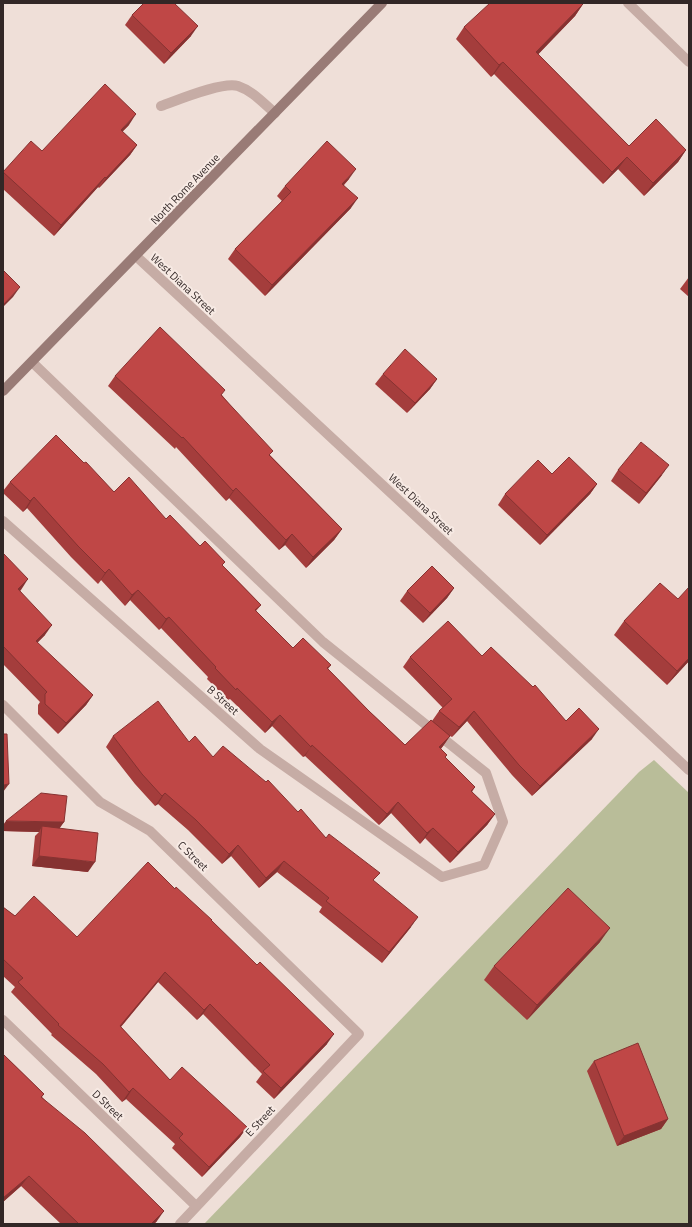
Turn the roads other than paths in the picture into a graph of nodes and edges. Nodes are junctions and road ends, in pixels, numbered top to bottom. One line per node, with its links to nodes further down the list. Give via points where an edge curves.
1 (382, 3): 5 (street, North Rome Avenue)
2 (628, 3): 3 (street)
3 (689, 62)
4 (161, 106): 5 (street, via 219,86 237,85 250,92)
5 (275, 113): 6 (street, North Rome Avenue)
6 (136, 256): 7 (street, North Rome Avenue); 11 (street, West Diana Street)
7 (32, 362): 8 (street, North Rome Avenue); 9 (street, B Street, via 323,642 486,773 503,822 484,865 442,877 260,749)
8 (3, 391)
9 (3, 521)
10 (3, 705): 13 (street, C Street, via 100,802 150,831)
11 (687, 764)
12 (3, 1020): 14 (street, D Street)
13 (359, 1034): 14 (street, E Street)
14 (196, 1206): 15 (street, E Street)
15 (180, 1224)

